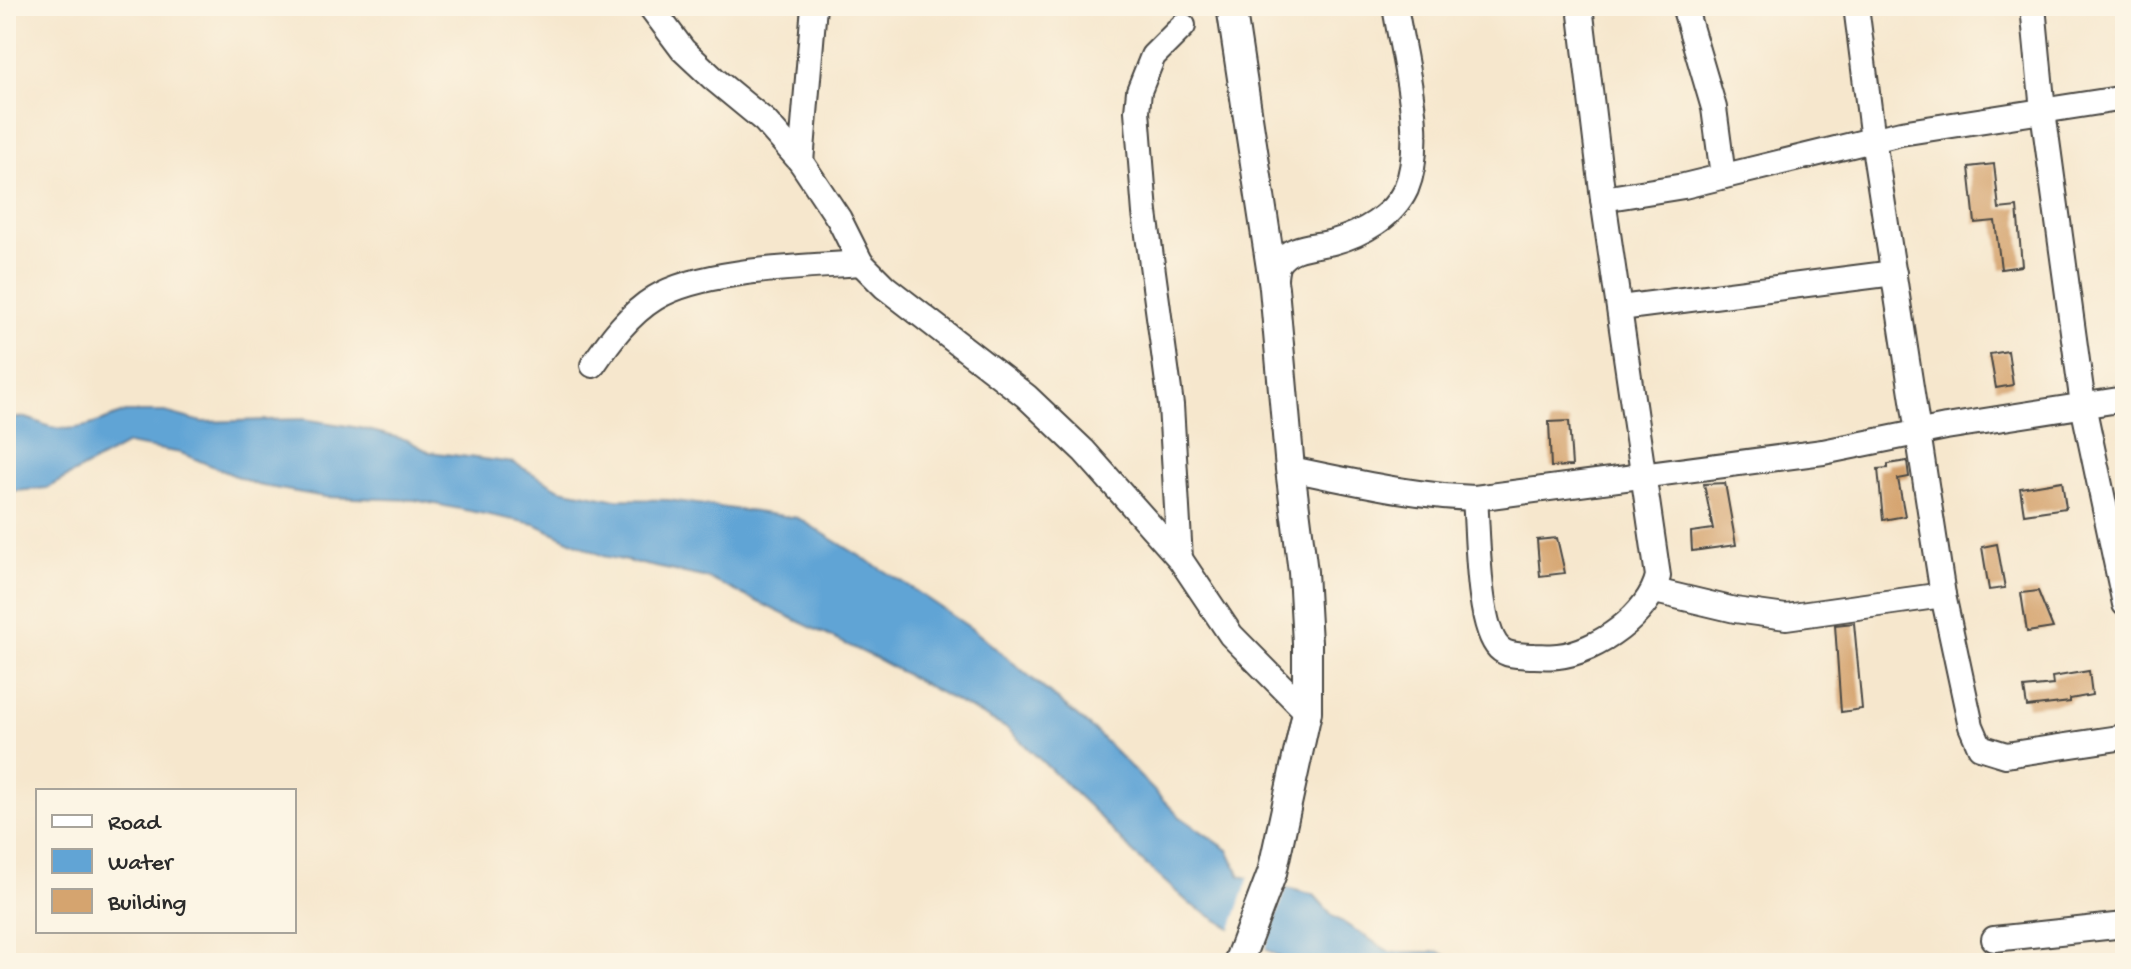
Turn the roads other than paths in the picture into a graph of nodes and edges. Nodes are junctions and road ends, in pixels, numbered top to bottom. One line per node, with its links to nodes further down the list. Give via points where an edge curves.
1 (650, 6): 13 (street, via 683,50 765,121)
2 (814, 6): 13 (street)
3 (1231, 6): 18 (street)
4 (1395, 6): 18 (street, via 1413,121 1406,189 1385,218 1337,241 1292,250 1277,265)
5 (1580, 6): 15 (street)
6 (1684, 6): 14 (street, via 1714,108)
7 (1856, 6): 12 (street)
8 (2033, 6): 11 (street)
9 (1183, 26): 27 (street, via 1153,56 1137,111 1171,405)
10 (2125, 98): 11 (street)
11 (2043, 111): 12 (street); 22 (street)
12 (1873, 140): 14 (street); 17 (street)
13 (801, 162): 16 (street)
14 (1723, 176): 15 (street)
15 (1603, 199): 19 (street)
16 (861, 263): 20 (street, via 742,273 679,287 634,314); 27 (street, via 1026,396 1084,451)
17 (1894, 273): 19 (street); 23 (street)
18 (1274, 288): 24 (street)
19 (1620, 308): 25 (street)
20 (593, 365)
21 (2125, 399): 22 (street)
22 (2083, 405): 23 (street); 30 (street)
23 (1918, 433): 25 (street, via 1823,452); 29 (street)
24 (1290, 469): 26 (street, via 1387,489); 31 (street, via 1303,572)
25 (1644, 476): 26 (street); 28 (street, via 1658,576)
26 (1475, 498): 28 (street, via 1485,619 1499,648 1513,655 1560,656 1585,648 1644,607)
27 (1180, 559): 31 (street, via 1231,635)
28 (1655, 591): 29 (street, via 1786,617)
29 (1943, 595): 32 (street, via 1980,747 2006,755)
30 (2125, 604)
31 (1307, 712): 35 (street, via 1272,873)
32 (2125, 737)
33 (2125, 925): 34 (street)
34 (1994, 939)
35 (1241, 957)

